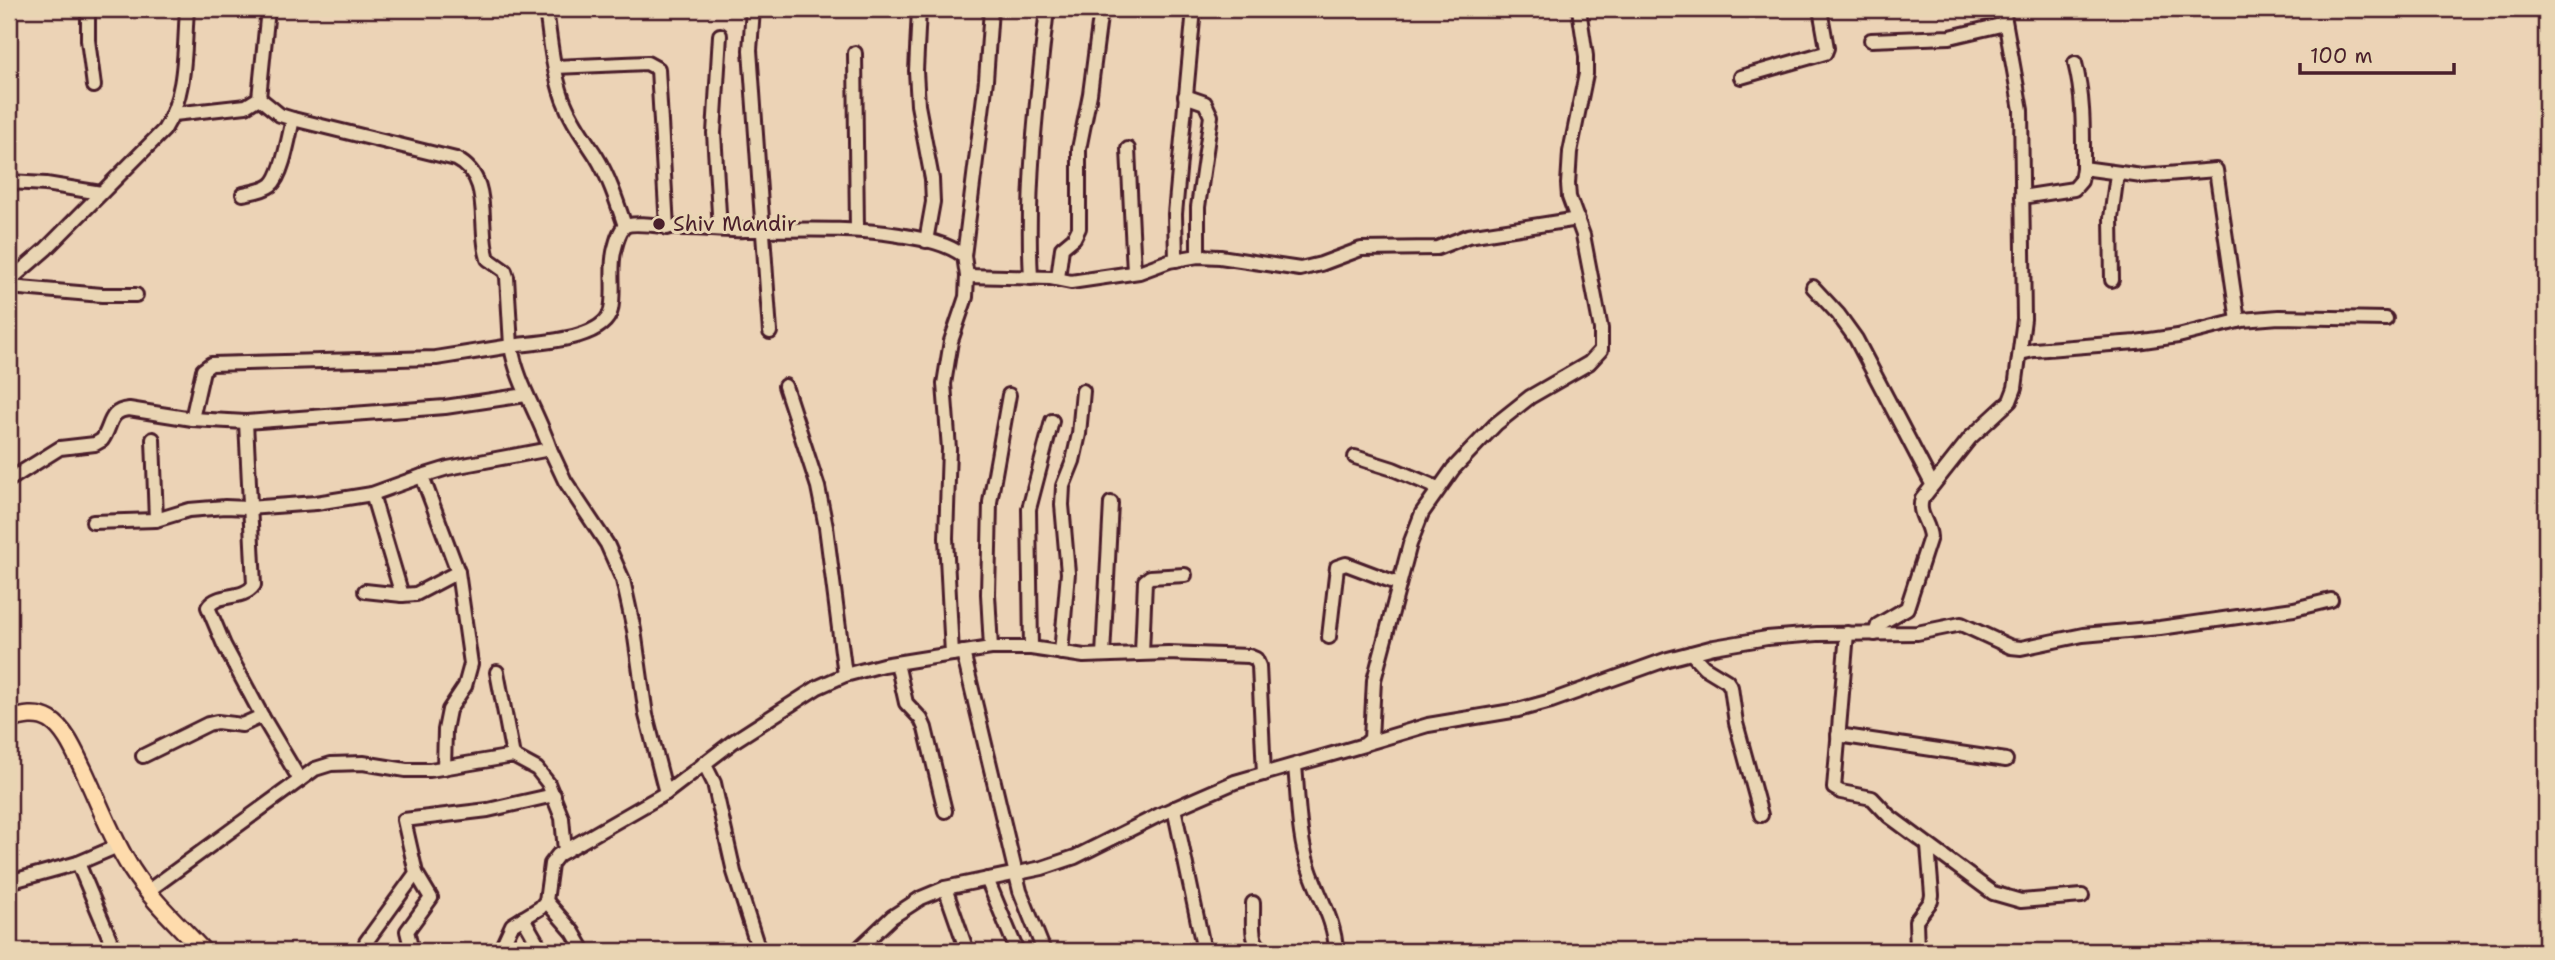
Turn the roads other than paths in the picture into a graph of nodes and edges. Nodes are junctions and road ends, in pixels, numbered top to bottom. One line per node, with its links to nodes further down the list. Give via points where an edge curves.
1 (88, 9): 21 (street)
2 (187, 9): 24 (street, via 183,75)
3 (268, 9): 23 (street)
4 (546, 9): 19 (street)
5 (753, 9): 37 (street, via 750,50)
6 (919, 9): 39 (street, via 918,105 933,202)
7 (991, 9): 40 (street)
8 (1047, 9): 45 (street, via 1029,199)
9 (1101, 9): 46 (street, via 1079,149 1079,228 1062,248)
10 (1194, 9): 22 (street)
11 (1579, 9): 33 (street, via 1586,74 1568,184)
12 (1820, 9): 20 (street, via 1825,53)
13 (2003, 9): 14 (street)
14 (2005, 24): 16 (street, via 1950,37); 32 (street, via 2021,101)
15 (720, 35): 36 (street, via 714,133)
16 (1871, 40)
17 (855, 53): 38 (street)
18 (2074, 63): 27 (street, via 2083,109)
19 (555, 67): 34 (street, via 563,99 597,157); 35 (street, via 647,63 658,69)
20 (1741, 77)
21 (94, 86)
22 (1185, 96): 41 (street, via 1205,103 1211,116 1198,207); 42 (street, via 1175,214)
23 (259, 98): 24 (street, via 246,106); 25 (street)
24 (174, 114): 30 (street, via 164,130)
25 (293, 119): 31 (street, via 278,175 263,190); 55 (street, via 468,165 481,191 488,259 507,277)
26 (1128, 149): 43 (street)
27 (2084, 168): 28 (street); 32 (street, via 2074,189)
28 (2117, 174): 47 (street, via 2111,218); 53 (street, via 2158,177 2216,170)
29 (9, 181): 30 (street)
30 (101, 193): 48 (street)
31 (243, 194)
32 (2022, 197): 56 (street, via 2024,320)
33 (1578, 219): 41 (street, via 1468,236 1437,247 1361,248 1300,269); 70 (street, via 1601,349 1589,363 1530,397 1496,424)
34 (625, 226): 35 (street); 55 (street, via 612,263 611,308 603,323 577,336)
35 (667, 228): 36 (street)
36 (720, 229): 37 (street)
37 (764, 230): 38 (street); 54 (street)
38 (857, 230): 39 (street)
39 (926, 241): 40 (street, via 951,247)
40 (964, 256): 44 (street)
41 (1198, 256): 42 (street)
42 (1176, 260): 43 (street)
43 (1134, 272): 46 (street, via 1066,282)
44 (967, 276): 45 (street); 87 (street, via 944,384 949,449 946,538)
45 (1031, 278): 46 (street)
46 (1058, 278)
47 (2112, 280)
48 (9, 281)
49 (9, 287): 51 (street)
50 (1813, 287): 69 (street, via 1856,339)
51 (136, 295)
52 (2386, 319): 53 (street)
53 (2238, 321): 56 (street, via 2164,338)
54 (770, 332)
55 (511, 346): 59 (street); 61 (street, via 436,358 211,364 203,370)
56 (2020, 353): 69 (street, via 2010,401 1970,438)
57 (785, 386): 94 (street, via 818,487)
58 (1083, 391): 88 (street, via 1079,434 1063,486 1068,573)
59 (526, 395): 63 (street, via 445,407); 65 (street)
60 (1009, 395): 85 (street, via 990,502)
61 (192, 419): 63 (street); 68 (street, via 121,410 110,419 102,440 60,448)
62 (1052, 421): 86 (street, via 1029,509)
63 (246, 422): 73 (street)
64 (153, 439): 74 (street)
65 (550, 449): 67 (street); 107 (street, via 565,481 607,544 623,580 646,715)
66 (1355, 457): 70 (street)
67 (422, 476): 71 (street); 76 (street)
68 (9, 480)
69 (1932, 484): 83 (street, via 1919,506 1930,537 1911,601 1902,612 1878,625)
70 (1438, 488): 78 (street, via 1422,513)
71 (372, 494): 73 (street); 80 (street)
72 (1111, 503): 91 (street)
73 (248, 508): 74 (street, via 189,510); 95 (street, via 254,585 244,594 214,601 208,607)
74 (156, 520): 75 (street)
75 (93, 522)
76 (458, 572): 80 (street, via 425,590); 104 (street, via 471,664 465,686 449,710)
77 (1185, 575): 89 (street, via 1145,581)
78 (1399, 584): 84 (street, via 1346,564 1337,567); 98 (street, via 1374,680 1373,734)
79 (365, 591): 80 (street)
80 (402, 595)
81 (2331, 600): 83 (street, via 2021,648 1961,624 1917,633)
82 (1847, 633): 83 (street); 90 (street, via 1767,638); 97 (street)
83 (1875, 634)
84 (1329, 637)
85 (991, 648): 86 (street); 87 (street)
86 (1031, 648): 88 (street)
87 (957, 653): 92 (street); 117 (street)
88 (1061, 653): 91 (street)
89 (1142, 653): 91 (street); 105 (street, via 1256,659)
90 (1691, 653): 98 (street, via 1551,701 1428,725); 111 (street, via 1731,687 1736,723)
91 (1103, 655)
92 (897, 663): 94 (street); 110 (street, via 906,704 925,728)
93 (497, 672): 100 (street)
94 (845, 675): 102 (street, via 784,708)
95 (262, 716): 99 (street, via 242,725 208,724); 106 (street)
96 (9, 720): 112 (main road, via 36,715 61,729)
97 (1838, 735): 101 (street); 113 (street, via 1835,788 1872,798)
98 (1368, 743): 103 (street)
99 (143, 756)
100 (513, 757): 104 (street); 108 (street, via 537,769)
101 (2006, 760)
102 (704, 763): 107 (street); 133 (street, via 714,783 734,872)
103 (1295, 765): 105 (street); 140 (street, via 1306,859 1330,919)
104 (444, 768): 106 (street, via 406,771 347,762 315,769)
105 (1264, 774): 109 (street)
106 (300, 780): 121 (street)
107 (666, 793): 114 (street)
108 (554, 795): 114 (street); 116 (street, via 488,810 404,820)
109 (1174, 808): 117 (street, via 1075,856); 138 (street)
110 (945, 811)
111 (1762, 816)
112 (118, 846): 115 (street); 121 (main road)
113 (1928, 846): 122 (street, via 1980,886 2006,898); 141 (street, via 1931,895 1916,921)
114 (565, 851): 123 (street, via 551,864)
115 (78, 863): 119 (street); 127 (street)
116 (416, 873): 126 (street); 129 (street, via 431,898 407,931)
117 (1016, 875): 118 (street); 137 (street)
118 (987, 879): 120 (street); 136 (street)
119 (9, 882)
120 (945, 888): 134 (street, via 892,917); 135 (street)
121 (148, 891): 128 (main road)
122 (2082, 896)
123 (546, 901): 125 (street); 132 (street)
124 (1253, 903): 139 (street, via 1254,942 1262,951)
125 (523, 918): 130 (street, via 512,925); 131 (street)
126 (366, 942)
127 (115, 951)
128 (204, 951)
129 (412, 951)
130 (499, 951)
131 (542, 951)
132 (584, 951)
133 (759, 951)
134 (856, 951)
135 (967, 951)
136 (1017, 951)
137 (1044, 951)
138 (1204, 951)
139 (1271, 951)
140 (1336, 951)
141 (1917, 951)

